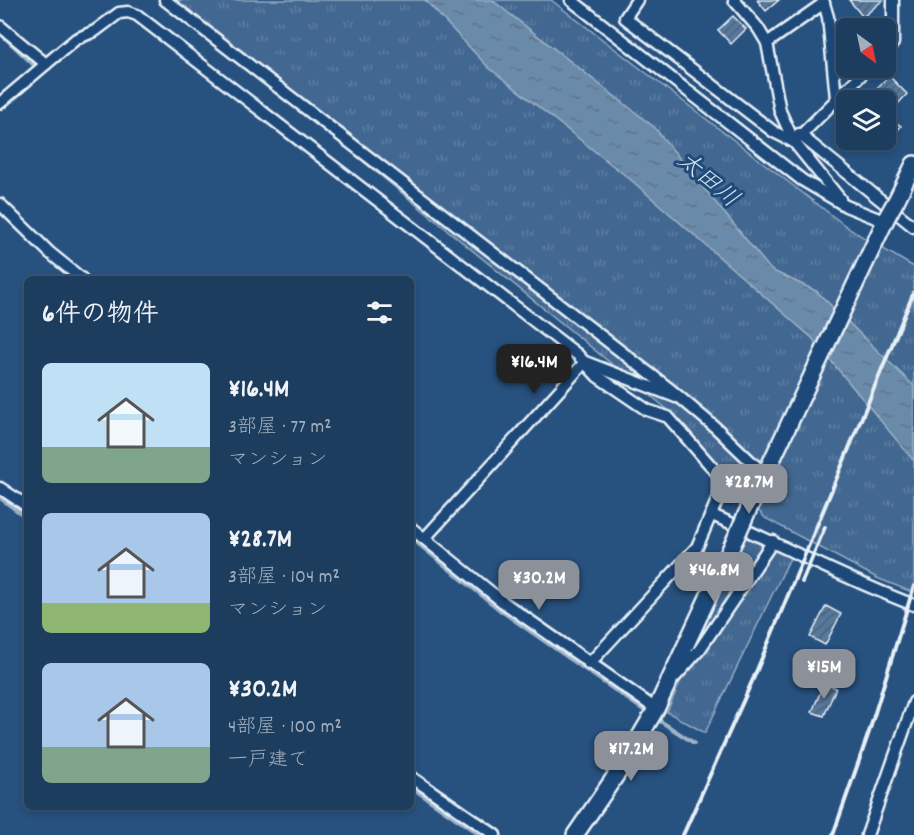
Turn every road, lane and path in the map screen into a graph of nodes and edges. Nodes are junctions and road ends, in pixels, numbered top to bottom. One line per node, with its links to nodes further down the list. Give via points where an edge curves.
1 (165, 0): 23 (street)
2 (571, 0): 18 (street, via 802,180)
3 (637, 0): 15 (street, via 625,18 774,132)
4 (734, 0): 9 (street)
5 (893, 0): 7 (street)
6 (824, 2): 9 (street); 13 (street)
7 (893, 18)
8 (0, 26): 10 (street)
9 (767, 43): 15 (street, via 780,111)
10 (46, 64): 14 (street); 22 (street, via 76,39 119,13 137,15)
11 (857, 78): 12 (street)
12 (845, 90)
13 (836, 98): 15 (street)
14 (0, 104)
15 (796, 138): 18 (street); 20 (street)
16 (914, 164): 19 (street, bridge)
17 (0, 204): 21 (street)
18 (846, 206): 19 (street)
19 (887, 219): 24 (street)
20 (914, 227)
21 (78, 276)
22 (585, 362): 23 (street); 27 (street, via 597,376 647,410 668,417 725,482); 29 (street)
23 (682, 399): 24 (street)
24 (766, 473): 33 (street, bridge)
25 (0, 488): 26 (street)
26 (24, 504)
27 (712, 515): 30 (street); 32 (street, via 697,547)
28 (414, 530): 29 (street)
29 (424, 538): 32 (street)
30 (773, 541): 31 (street, via 860,585); 33 (street, via 700,649)
31 (914, 605)
32 (589, 664): 35 (street)
33 (669, 681): 35 (street)
34 (914, 702): 39 (street)
35 (656, 709): 38 (street)
36 (414, 779): 37 (street)
37 (495, 835)
38 (575, 835)
39 (867, 835)

